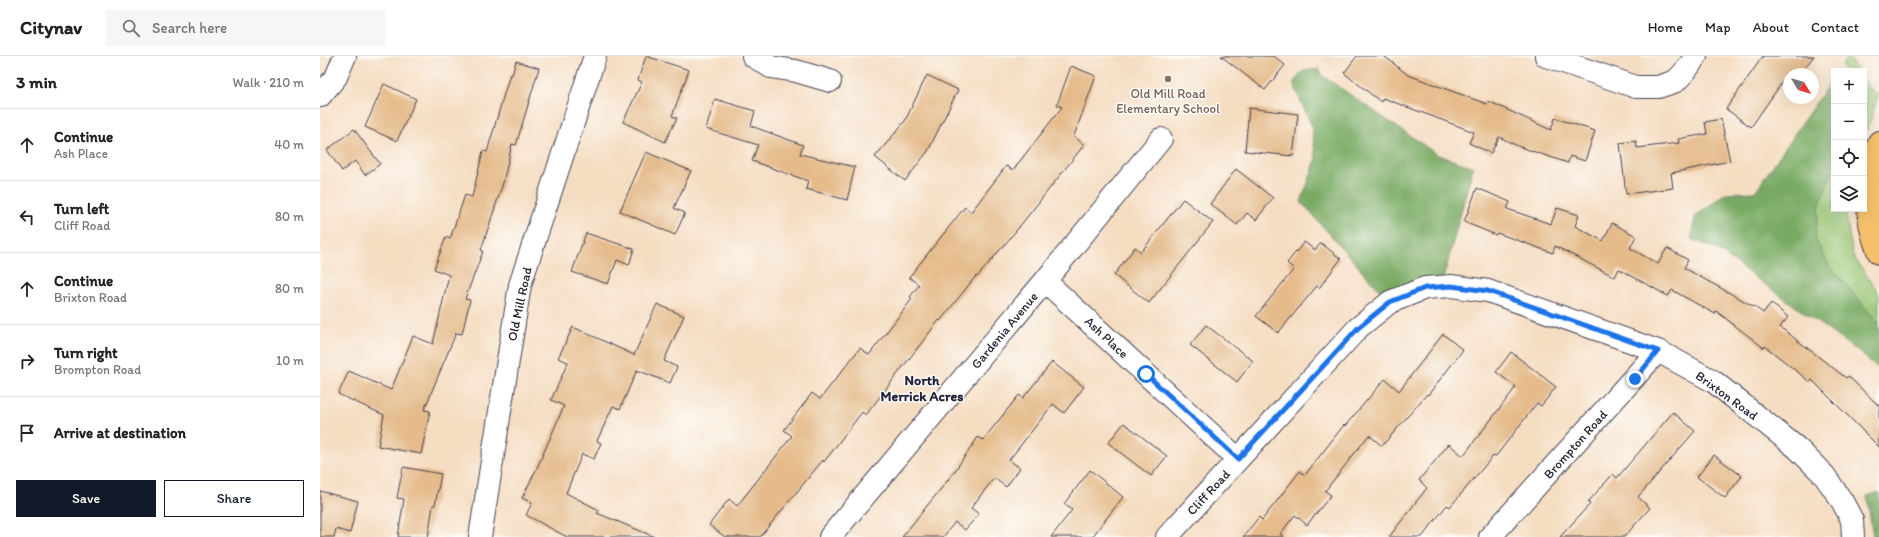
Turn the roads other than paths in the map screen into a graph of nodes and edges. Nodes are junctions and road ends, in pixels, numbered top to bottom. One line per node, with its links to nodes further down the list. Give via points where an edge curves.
1 (345, 56): 7 (street, via 336,77)
2 (595, 56): 15 (street, Old Mill Road, via 520,286)
3 (753, 56): 6 (street, via 771,68 796,71)
4 (1546, 56): 5 (street, via 1636,87 1658,87 1676,81)
5 (1696, 56)
6 (830, 80)
7 (320, 96)
8 (1161, 139): 11 (street, Gardenia Avenue)
9 (1879, 142): 10 (highway, via 1871,165 1868,198 1872,232)
10 (1879, 253)
11 (1045, 281): 14 (street, Ash Place); 16 (street, Gardenia Avenue)
12 (1425, 288): 13 (street, Brixton Road, via 1451,286 1488,291); 14 (street, Cliff Road, via 1390,302 1358,328)
13 (1658, 351): 18 (street, Brompton Road); 19 (street, Brixton Road, via 1713,381 1797,448 1824,475 1842,501 1852,520)
14 (1238, 459): 17 (street, Cliff Road)
15 (480, 537)
16 (830, 537)
17 (1167, 537)
18 (1490, 537)
19 (1853, 537)

